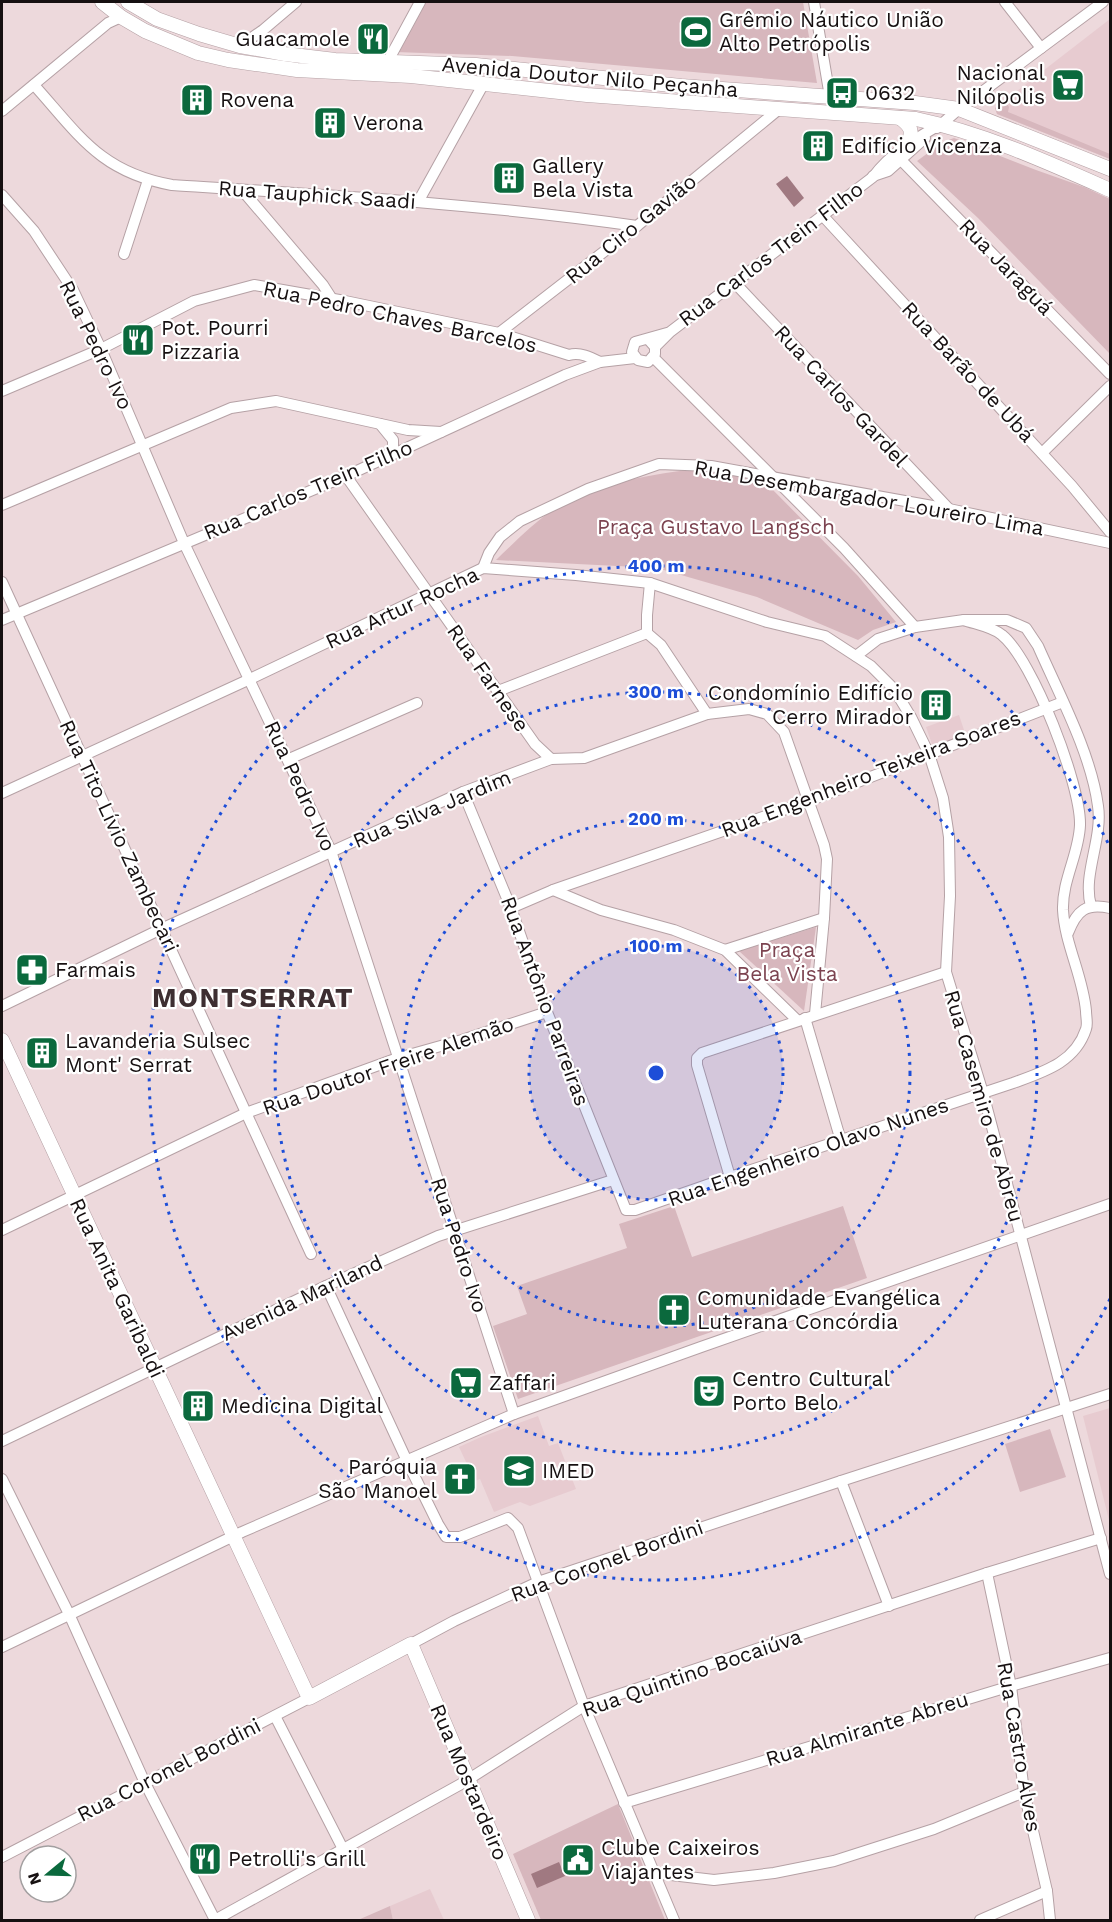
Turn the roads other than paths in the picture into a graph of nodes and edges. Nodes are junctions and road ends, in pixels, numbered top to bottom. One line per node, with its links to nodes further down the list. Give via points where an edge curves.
1 (102, 2): 8 (main road, Avenida Doutor Nilo Peçanha)
2 (296, 2): 9 (street)
3 (420, 2): 13 (street)
4 (814, 2): 18 (street)
5 (1005, 2): 11 (street)
6 (1103, 2): 11 (street)
7 (134, 3): 10 (main road, Avenida Doutor Nilo Peçanha, via 157,19)
8 (114, 17): 14 (main road, Avenida Doutor Nilo Peçanha, via 198,53); 17 (street)
9 (263, 30): 10 (street); 12 (street)
10 (240, 46): 12 (main road, Avenida Doutor Nilo Peçanha); 14 (main road, via 238,56 258,60)
11 (1041, 48): 20 (street)
12 (265, 50): 13 (main road, Avenida Doutor Nilo Peçanha, via 335,60)
13 (388, 60): 15 (main road, via 382,68); 18 (main road, Avenida Doutor Nilo Peçanha, via 681,86)
14 (262, 65): 15 (main road, Avenida Doutor Nilo Peçanha)
15 (360, 74): 16 (main road, Avenida Doutor Nilo Peçanha)
16 (484, 83): 19 (main road, Avenida Doutor Nilo Peçanha); 35 (street)
17 (34, 85): 22 (street); 31 (street, Rua Tauphick Saadi, via 110,164)
18 (827, 94): 20 (main road, Avenida Doutor Nilo Peçanha)
19 (759, 109): 21 (main road, Avenida Doutor Nilo Peçanha); 24 (street)
20 (959, 109): 25 (street, Rua Carlos Trein Filho); 26 (main road, via 959,117); 29 (main road, Avenida Doutor Nilo Peçanha)
21 (778, 110): 23 (main road, Avenida Doutor Nilo Peçanha); 24 (street, Rua Ciro Gavião)
22 (2, 111)
23 (900, 118): 25 (main road, Avenida Doutor Nilo Peçanha); 27 (main road, via 911,130)
24 (761, 123): 37 (street, Rua Ciro Gavião)
25 (941, 124): 26 (main road, Avenida Doutor Nilo Peçanha); 27 (street, Rua Carlos Trein Filho); 28 (street, Rua Carlos Trein Filho)
26 (971, 134): 33 (main road, Avenida Doutor Nilo Peçanha)
27 (907, 144): 30 (street, Rua Carlos Trein Filho, via 882,164)
28 (901, 160): 30 (street, Rua Carlos Trein Filho); 47 (street, Rua Jaraguá)
29 (1110, 169)
30 (873, 177): 36 (street, Rua Carlos Trein Filho)
31 (148, 180): 32 (street, Rua Tauphick Saadi); 38 (street)
32 (242, 190): 35 (street, Rua Tauphick Saadi); 40 (street)
33 (1110, 190)
34 (2, 195): 42 (street, Rua Pedro Ivo, via 33,231 73,290)
35 (418, 202): 37 (street, Rua Tauphick Saadi)
36 (823, 216): 39 (street, Rua Carlos Trein Filho); 54 (street, Rua Barão de Ubá)
37 (637, 226): 41 (street, Rua Ciro Gavião)
38 (124, 255)
39 (734, 282): 43 (street, Rua Carlos Trein Filho); 59 (street, Rua Carlos Gardel)
40 (332, 299): 41 (street, Rua Pedro Chaves Barcelos); 42 (street, Rua Pedro Chaves Barcelos, via 254,285 194,301)
41 (499, 333): 44 (street, Rua Pedro Chaves Barcelos)
42 (101, 349): 50 (street, Rua Pedro Chaves Barcelos); 53 (street, Rua Pedro Ivo)
43 (645, 352): 45 (street, Rua Carlos Trein Filho); 57 (street)
44 (568, 355): 45 (street, Rua Pedro Chaves Barcelos); 46 (street, Rua Pedro Chaves Barcelos)
45 (600, 362): 46 (street, Rua Carlos Trein Filho)
46 (583, 368): 52 (street, Rua Carlos Trein Filho)
47 (1110, 374)
48 (2, 379): 50 (street)
49 (1110, 386): 54 (street)
50 (5, 390)
51 (377, 422): 52 (street, via 408,430); 53 (street, via 276,401 231,408); 55 (street, via 393,440)
52 (441, 432): 55 (street, Rua Carlos Trein Filho)
53 (143, 444): 58 (street); 61 (street, Rua Pedro Ivo)
54 (1042, 453): 60 (street, Rua Barão de Ubá)
55 (386, 459): 56 (street, Rua Carlos Trein Filho)
56 (346, 476): 61 (street, Rua Carlos Trein Filho); 66 (street, Rua Farnese)
57 (774, 477): 59 (street, Rua Desembargador Loureiro Lima); 63 (street, Rua Desembargador Loureiro Lima, via 711,466 658,464 588,489 520,521 500,537); 70 (street)
58 (2, 506)
59 (949, 509): 62 (street, Rua Desembargador Loureiro Lima)
60 (1110, 532)
61 (184, 543): 67 (street, Rua Carlos Trein Filho); 73 (street, Rua Pedro Ivo)
62 (1110, 543)
63 (483, 568): 65 (street, Rua Artur Rocha); 66 (street, Rua Artur Rocha)
64 (2, 582): 67 (street, Rua Tito Lívio Zambecari)
65 (650, 583): 71 (street); 72 (street, Rua Artur Rocha, via 767,622 825,636)
66 (428, 593): 73 (street, Rua Artur Rocha); 74 (street, Rua Farnese)
67 (16, 614): 68 (street, Rua Carlos Trein Filho); 80 (street, Rua Tito Lívio Zambecari)
68 (2, 620)
69 (964, 620): 70 (street); 75 (street, via 1007,620 1026,628); 77 (street, Rua Engenheiro Olavo Nunes, via 1001,633 1018,653)
70 (915, 627): 72 (street, via 878,639)
71 (647, 633): 74 (street); 78 (street, via 661,645)
72 (856, 656): 79 (street, Rua Casemiro de Abreu, via 894,689)
73 (250, 679): 80 (street, Rua Artur Rocha); 81 (street, Rua Pedro Ivo)
74 (498, 692): 82 (street, Rua Farnese, via 535,744)
75 (1063, 702): 77 (street, Rua Engenheiro Teixeira Soares); 88 (street, via 1090,768 1098,807 1088,897)
76 (417, 703): 81 (street)
77 (1045, 709): 79 (street, Rua Engenheiro Teixeira Soares); 93 (street, Rua Engenheiro Olavo Nunes, via 1072,777 1080,814 1080,829 1065,884)
78 (707, 714): 82 (street, Rua Silva Jardim, via 584,758); 85 (street, Rua Silva Jardim, via 749,709 767,714 784,732)
79 (929, 754): 85 (street, Rua Engenheiro Teixeira Soares); 95 (street, Rua Casemiro de Abreu, via 950,837)
80 (82, 756): 84 (street, Rua Artur Rocha); 92 (street, Rua Tito Lívio Zambecari)
81 (289, 759): 86 (street, Rua Pedro Ivo)
82 (551, 759): 83 (street, Rua Silva Jardim)
83 (463, 792): 86 (street, Rua Silva Jardim); 89 (street, Rua Antônio Parreiras)
84 (2, 793)
85 (809, 801): 87 (street, Rua Engenheiro Teixeira Soares); 91 (street, Rua Silva Jardim, via 827,859)
86 (332, 852): 92 (street, Rua Silva Jardim); 100 (street, Rua Pedro Ivo)
87 (553, 890): 89 (street, Rua Engenheiro Teixeira Soares); 94 (street)
88 (1091, 906): 90 (street); 93 (street, via 1072,921)
89 (511, 908): 97 (street, Rua Antônio Parreiras)
90 (1110, 908)
91 (824, 918): 94 (street); 98 (street, Rua Silva Jardim)
92 (161, 929): 96 (street, Rua Silva Jardim); 102 (street, Rua Tito Lívio Zambecari)
93 (1067, 936): 101 (street, Rua Engenheiro Olavo Nunes, via 1085,995 1087,1028 1073,1054 1051,1069)
94 (725, 950): 98 (street)
95 (946, 972): 98 (street); 101 (street, Rua Casemiro de Abreu)
96 (2, 1006)
97 (547, 1012): 100 (street, Rua Doutor Freire Alemão); 105 (street, Rua Antônio Parreiras)
98 (806, 1017): 103 (street); 104 (street, via 702,1053 698,1058)
99 (2, 1040): 106 (main road, Rua Anita Garibaldi)
100 (398, 1058): 102 (street, Rua Doutor Freire Alemão); 110 (street, Rua Pedro Ivo)
101 (983, 1093): 103 (street, Rua Engenheiro Olavo Nunes); 111 (street, Rua Casemiro de Abreu)
102 (246, 1113): 106 (street, Rua Doutor Freire Alemão); 112 (street, Rua Tito Lívio Zambecari)
103 (841, 1141): 104 (street, Rua Engenheiro Olavo Nunes)
104 (730, 1177): 108 (street, Rua Engenheiro Olavo Nunes)
105 (613, 1180): 108 (street, Rua Antônio Parreiras); 110 (street, Avenida Mariland)
106 (74, 1195): 109 (street, Rua Doutor Freire Alemão); 114 (main road, Rua Anita Garibaldi)
107 (1110, 1204): 111 (street)
108 (626, 1210)
109 (2, 1230)
110 (455, 1231): 113 (street, Avenida Mariland); 117 (street, Rua Pedro Ivo)
111 (1021, 1235): 116 (street, Rua Casemiro de Abreu); 117 (street)
112 (311, 1254)
113 (326, 1286): 114 (street, Avenida Mariland); 119 (street)
114 (155, 1368): 118 (street, Avenida Mariland); 122 (main road, Rua Anita Garibaldi)
115 (1110, 1394): 116 (street, Rua Coronel Bordini)
116 (1066, 1407): 121 (street, Rua Coronel Bordini); 123 (street, Rua Casemiro de Abreu)
117 (514, 1414): 119 (street)
118 (2, 1441)
119 (407, 1461): 122 (street); 126 (street, via 446,1537 460,1537 508,1518 518,1528)
120 (2, 1479): 128 (street)
121 (841, 1480): 126 (street, Rua Coronel Bordini); 127 (street)
122 (234, 1536): 128 (street); 133 (main road, Rua Anita Garibaldi)
123 (1101, 1538): 124 (street, Rua Quintino Bocaiúva); 125 (street, Rua Casemiro de Abreu)
124 (987, 1573): 127 (street, Rua Quintino Bocaiúva); 132 (street, Rua Castro Alves)
125 (1110, 1574)
126 (538, 1582): 129 (street, Rua Coronel Bordini); 134 (street)
127 (889, 1606): 134 (street, Rua Quintino Bocaiúva)
128 (69, 1614): 130 (street); 137 (street)
129 (411, 1644): 133 (main road, Rua Coronel Bordini); 136 (main road, Rua Mostardeiro)
130 (2, 1647)
131 (1110, 1658): 132 (street, Rua Almirante Abreu)
132 (1011, 1686): 138 (street, Rua Castro Alves); 139 (street, Rua Almirante Abreu)
133 (309, 1698): 135 (street, Rua Coronel Bordini)
134 (584, 1706): 136 (street, Rua Quintino Bocaiúva); 139 (street)
135 (275, 1716): 137 (street, Rua Coronel Bordini); 140 (street)
136 (468, 1780): 140 (street, Rua Quintino Bocaiúva); 145 (main road, Rua Mostardeiro)
137 (145, 1783): 141 (street, Rua Coronel Bordini); 144 (street)
138 (1024, 1792): 142 (street, via 934,1829 834,1861 714,1880); 143 (street, Rua Castro Alves)
139 (624, 1803): 142 (street)
140 (343, 1849): 144 (street, Rua Quintino Bocaiúva)
141 (2, 1857)
142 (654, 1873): 146 (street)
143 (1047, 1891): 147 (street); 148 (street, Rua Castro Alves)
144 (215, 1920)
145 (528, 1920)
146 (674, 1920)
147 (980, 1920)
148 (1050, 1920)

